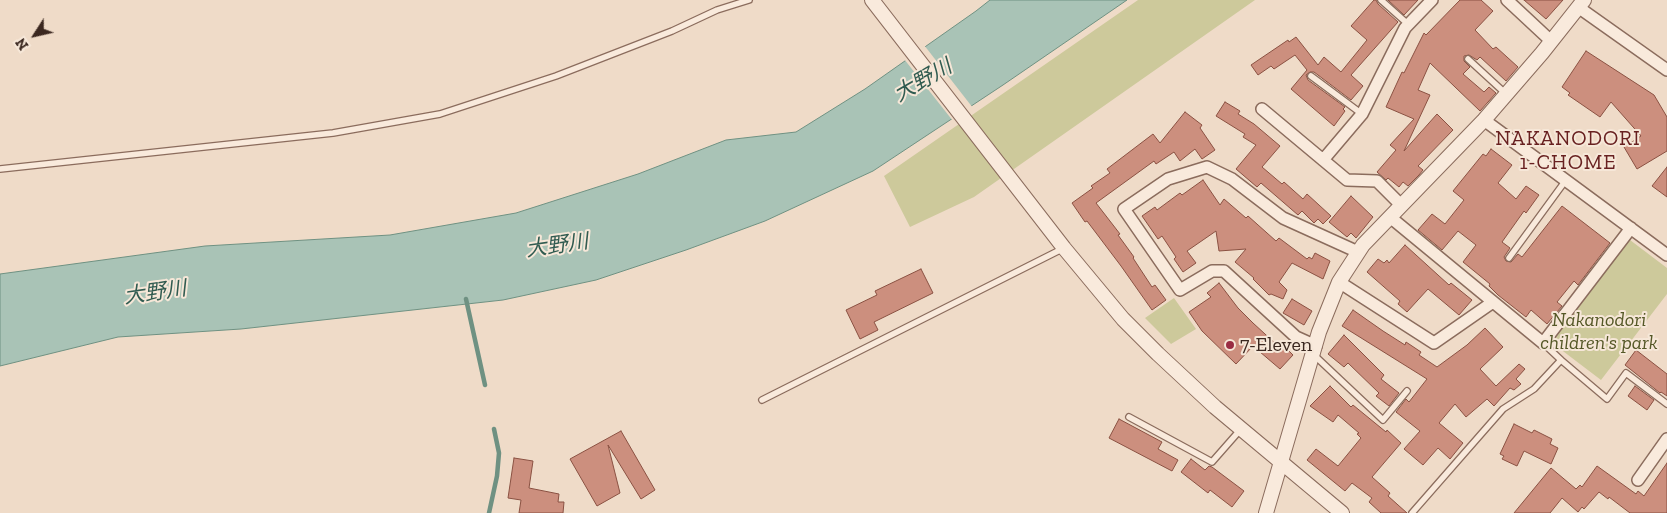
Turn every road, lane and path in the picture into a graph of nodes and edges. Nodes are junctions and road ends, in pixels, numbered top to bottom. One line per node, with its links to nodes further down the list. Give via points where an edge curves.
1 (750, 0): 17 (lane, via 717,10 556,76 440,114 333,133)
2 (872, 0): 22 (street)
3 (1381, 0): 7 (lane)
4 (1432, 0): 7 (street)
5 (1507, 0): 8 (street)
6 (1581, 4): 8 (street); 10 (street)
7 (1409, 24): 14 (street)
8 (1551, 41): 12 (street)
9 (1468, 59): 12 (lane)
10 (1667, 70)
11 (1312, 76): 14 (lane)
12 (1507, 95): 15 (street)
13 (1262, 109): 16 (street)
14 (1362, 114): 16 (street)
15 (1484, 120): 18 (street); 19 (street)
16 (1323, 160): 19 (street, via 1347,180 1377,181)
17 (0, 169)
18 (1566, 180): 21 (street); 25 (lane)
19 (1401, 205): 20 (street)
20 (1390, 217): 23 (street); 27 (street)
21 (1630, 228): 24 (street); 28 (street)
22 (1064, 248): 32 (lane); 35 (street, via 1123,319)
23 (1358, 252): 26 (street); 29 (street, via 1283,218 1232,179 1207,166 1168,179 1124,209 1180,290 1212,271 1224,271)
24 (1667, 255)
25 (1509, 258)
26 (1339, 282): 27 (street, via 1434,343); 29 (street)
27 (1493, 302): 28 (street)
28 (1543, 343): 30 (lane)
29 (1314, 350): 31 (lane, via 1383,420); 37 (street)
30 (1561, 360): 33 (lane, via 1607,399 1626,373); 41 (lane, via 1534,389 1503,409)
31 (1407, 391)
32 (762, 400)
33 (1667, 404)
34 (1129, 417): 35 (lane, via 1212,462)
35 (1241, 429): 37 (street)
36 (1667, 439): 38 (street)
37 (1281, 461): 39 (street); 40 (street)
38 (1638, 480)
39 (1266, 513)
40 (1342, 513)
41 (1412, 513)

